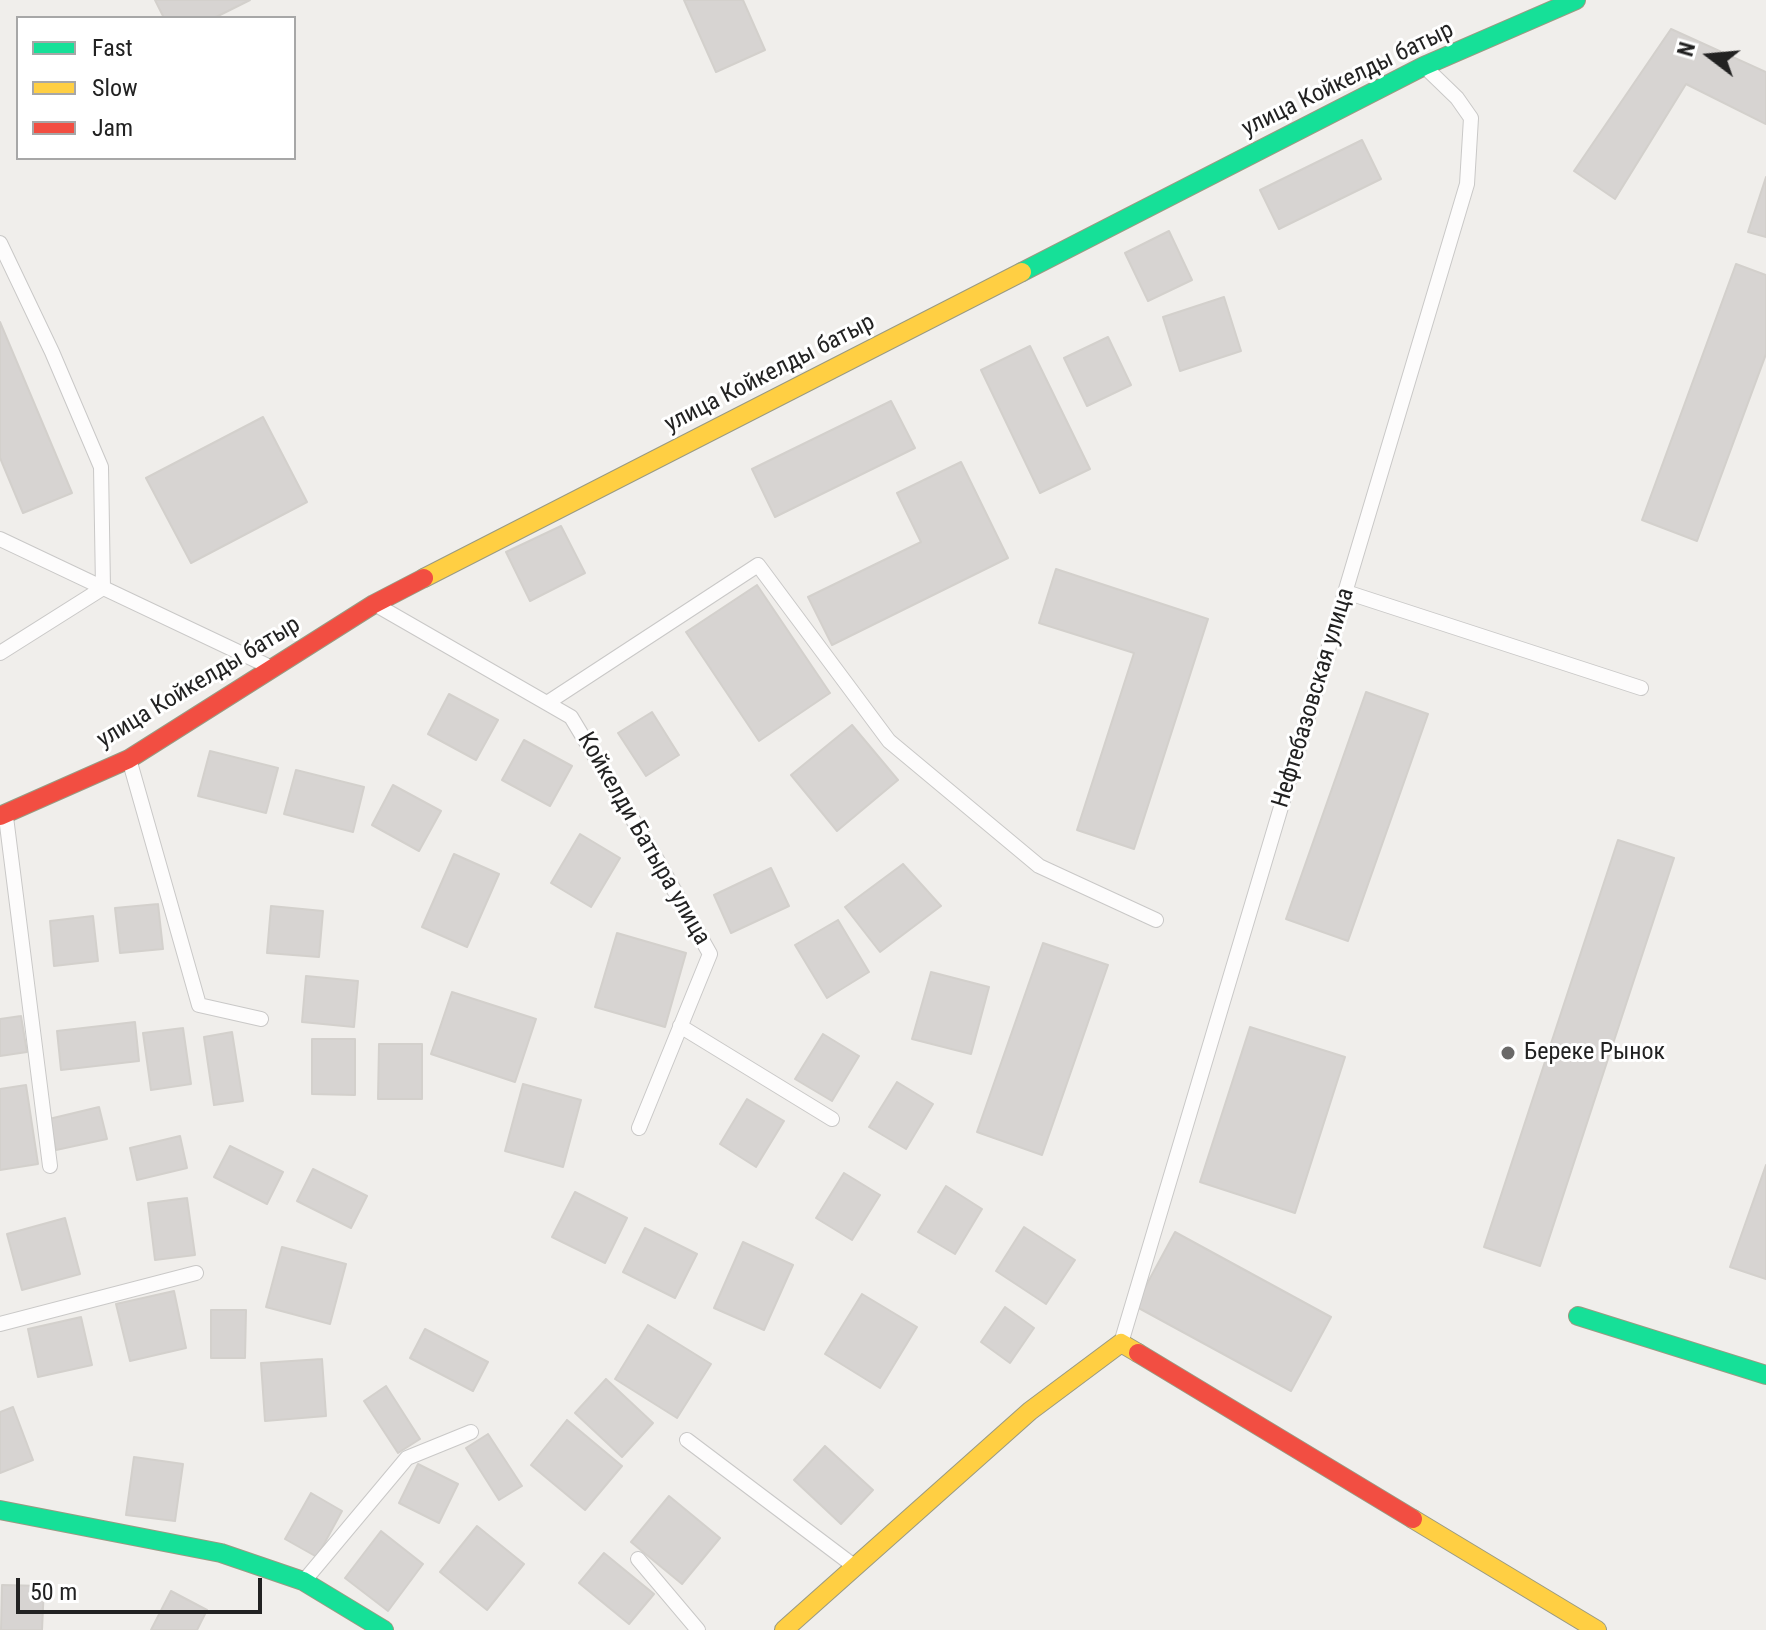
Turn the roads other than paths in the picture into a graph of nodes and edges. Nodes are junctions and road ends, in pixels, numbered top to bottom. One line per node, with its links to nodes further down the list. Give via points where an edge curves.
1 (1576, 0): 2 (street, улица Койкелды батыр)
2 (1424, 66): 6 (lane, Нефтебазовская улица, via 1471,118 1467,184); 7 (street, улица Койкелды батыр)
3 (0, 243): 5 (lane, via 101,467)
4 (0, 539): 5 (lane)
5 (103, 588): 8 (lane); 9 (lane)
6 (1346, 592): 10 (lane); 23 (lane, Нефтебазовская улица)
7 (374, 604): 9 (street, улица Койкелды батыр); 11 (lane, Койкелди Батыра улица)
8 (0, 653)
9 (272, 668): 12 (street, улица Койкелды батыр)
10 (1641, 688)
11 (547, 703): 14 (lane, via 758,565 889,741 1039,866); 16 (lane, Койкелди Батыра улица, via 571,717 710,954)
12 (129, 759): 13 (street, улица Койкелды батыр); 15 (lane, via 199,1005)
13 (2, 814): 19 (lane)
14 (1156, 920)
15 (261, 1019)
16 (680, 1026): 17 (lane); 18 (lane, Койкелди Батыра улица)
17 (832, 1119)
18 (639, 1128)
19 (50, 1166)
20 (196, 1273): 22 (lane)
21 (1578, 1316): 24 (street)
22 (0, 1324)
23 (1121, 1343): 29 (street, via 1030,1411); 34 (street)
24 (1766, 1375)
25 (471, 1432): 30 (lane, via 407,1458)
26 (687, 1440): 29 (lane)
27 (0, 1510): 30 (street, via 221,1553)
28 (638, 1559): 32 (lane)
29 (854, 1566): 33 (street)
30 (303, 1581): 31 (street)
31 (384, 1630)
32 (698, 1630)
33 (784, 1630)
34 (1597, 1630)

